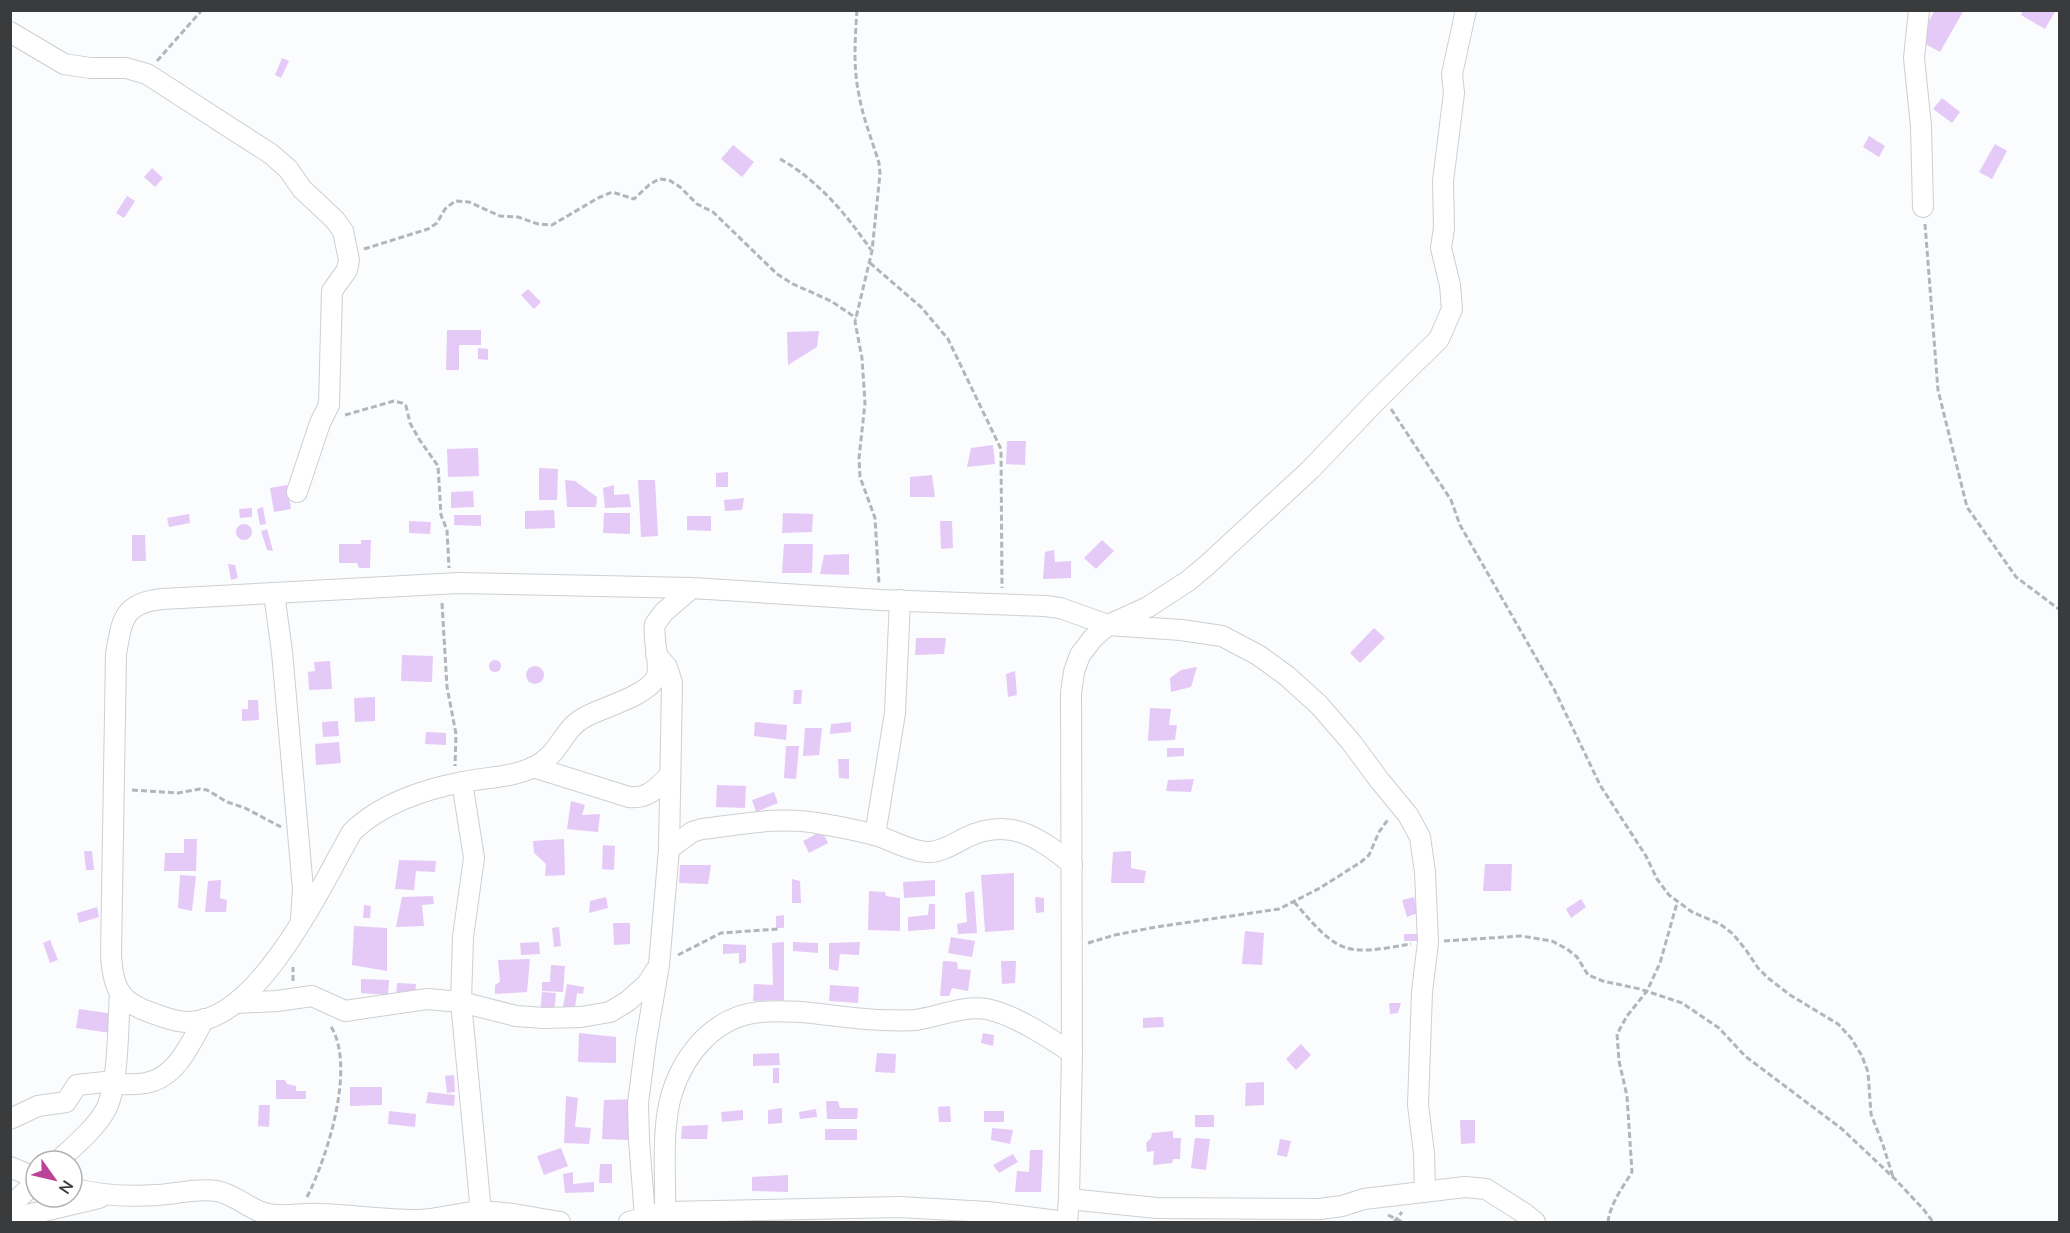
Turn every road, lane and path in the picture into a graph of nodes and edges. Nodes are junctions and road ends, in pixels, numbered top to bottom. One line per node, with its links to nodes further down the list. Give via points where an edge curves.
1 (202, 10): 8 (path)
2 (857, 10): 11 (path, via 856,77 880,174)
3 (1466, 10): 7 (street)
4 (1482, 10): 7 (street)
5 (1919, 10): 10 (street, via 1914,58)
6 (10, 32): 8 (street, via 64,64 126,68)
7 (1459, 45): 15 (street, via 1452,74 1454,93 1445,157 1441,248 1452,309 1439,339)
8 (147, 74): 12 (street, via 288,169 343,231)
9 (780, 159): 11 (path, via 798,169 828,197)
10 (1923, 207): 23 (path, via 1938,390 1967,507 2016,577)
11 (872, 251): 13 (path)
12 (348, 254): 14 (path, via 428,230 455,201 469,202 500,216 552,225 612,192 634,199 659,179 669,180 713,212 777,274); 16 (street, via 347,270 332,291 329,405)
13 (870, 263): 14 (path); 22 (path, via 921,307 948,339 1001,448)
14 (856, 318): 21 (path, via 866,403 860,477 875,518)
15 (1382, 395): 24 (street, via 1310,470 1206,566 1148,607); 36 (path, via 1451,500 1460,525 1554,689 1600,785 1657,879)
16 (320, 423): 17 (street); 18 (path, via 394,401 406,406 418,439 438,466)
17 (297, 492)
18 (450, 583): 19 (street); 20 (street); 28 (path, via 441,604)
19 (692, 588): 21 (street); 25 (street, via 657,619)
20 (274, 593): 29 (street, via 146,600 129,611 122,622 116,654); 32 (street)
21 (890, 600): 22 (street); 31 (street, via 895,713)
22 (1002, 603): 24 (street, via 1060,608)
23 (2060, 610)
24 (1108, 625): 30 (street, via 1222,636 1258,655 1319,705); 34 (street, via 1080,655 1074,672)
25 (656, 654): 26 (street, via 657,674 648,688 575,724 553,754); 27 (street, via 672,677)
26 (533, 767): 27 (street, via 638,798); 28 (street)
27 (670, 775): 33 (street)
28 (458, 783): 37 (street, via 408,798 358,826); 44 (street, via 474,858 463,937)
29 (112, 789): 32 (path, via 178,793 207,790); 43 (street, via 111,955 112,979)
30 (1399, 804): 35 (path, via 1379,832 1369,855); 39 (street, via 1420,837)
31 (875, 835): 33 (street, via 813,822 777,821 702,829); 34 (street, via 936,852 978,831 1000,827 1036,838)
32 (299, 837): 37 (street)
33 (669, 849): 41 (street)
34 (1072, 864): 40 (street)
35 (1294, 902): 39 (path, via 1327,936 1350,949); 40 (path, via 1279,909 1115,935)
36 (1677, 903): 42 (path, via 1660,963); 54 (path, via 1733,934 1768,978 1838,1024 1851,1038 1868,1072 1871,1114)
37 (301, 922): 45 (street, via 281,954)
38 (778, 929): 41 (path, via 720,933)
39 (1428, 942): 42 (path, via 1521,936 1552,941 1577,957 1588,975); 57 (street, via 1418,1105)
40 (1072, 948): 48 (street)
41 (659, 965): 44 (street, via 647,984 610,1012 544,1018 516,1016); 66 (street, via 638,1103)
42 (1647, 991): 54 (path, via 1682,1003 1719,1028 1745,1056 1842,1129); 72 (path, via 1617,1034 1633,1161 1632,1172)
43 (120, 992): 46 (street, via 141,1010 171,1020 188,1023); 49 (street)
44 (462, 1002): 45 (street, via 427,999 345,1011 312,996); 63 (street)
45 (236, 1003): 46 (street)
46 (204, 1019): 49 (street, via 171,1071 147,1083)
47 (327, 1021): 62 (path, via 335,1034 341,1082 322,1166)
48 (1072, 1053): 59 (street); 61 (street, via 1043,1034 986,1009 947,1012 915,1020 760,1012 723,1023 706,1035 689,1056 672,1093 667,1117)
49 (114, 1083): 50 (street, via 76,1085 66,1102 27,1110); 51 (street, via 105,1112)
50 (10, 1119)
51 (70, 1149)
52 (10, 1167): 53 (street)
53 (24, 1174)
54 (1893, 1177): 73 (path)
55 (84, 1191): 58 (street)
56 (24, 1192): 60 (street)
57 (1425, 1192): 64 (street, via 1364,1199); 71 (street, via 1465,1187 1486,1190)
58 (108, 1196): 62 (street, via 218,1191 261,1213); 65 (street)
59 (1069, 1199): 64 (street); 69 (street)
60 (10, 1206)
61 (666, 1212): 66 (street); 69 (street, via 899,1207)
62 (298, 1215): 63 (street, via 382,1220)
63 (477, 1216): 68 (street, via 499,1212)
64 (1301, 1216)
65 (10, 1219)
66 (637, 1220)
67 (1397, 1220): 70 (path)
68 (560, 1222)
69 (1066, 1222)
70 (1402, 1222)
71 (1535, 1222)
72 (1608, 1222)
73 (1933, 1222)

